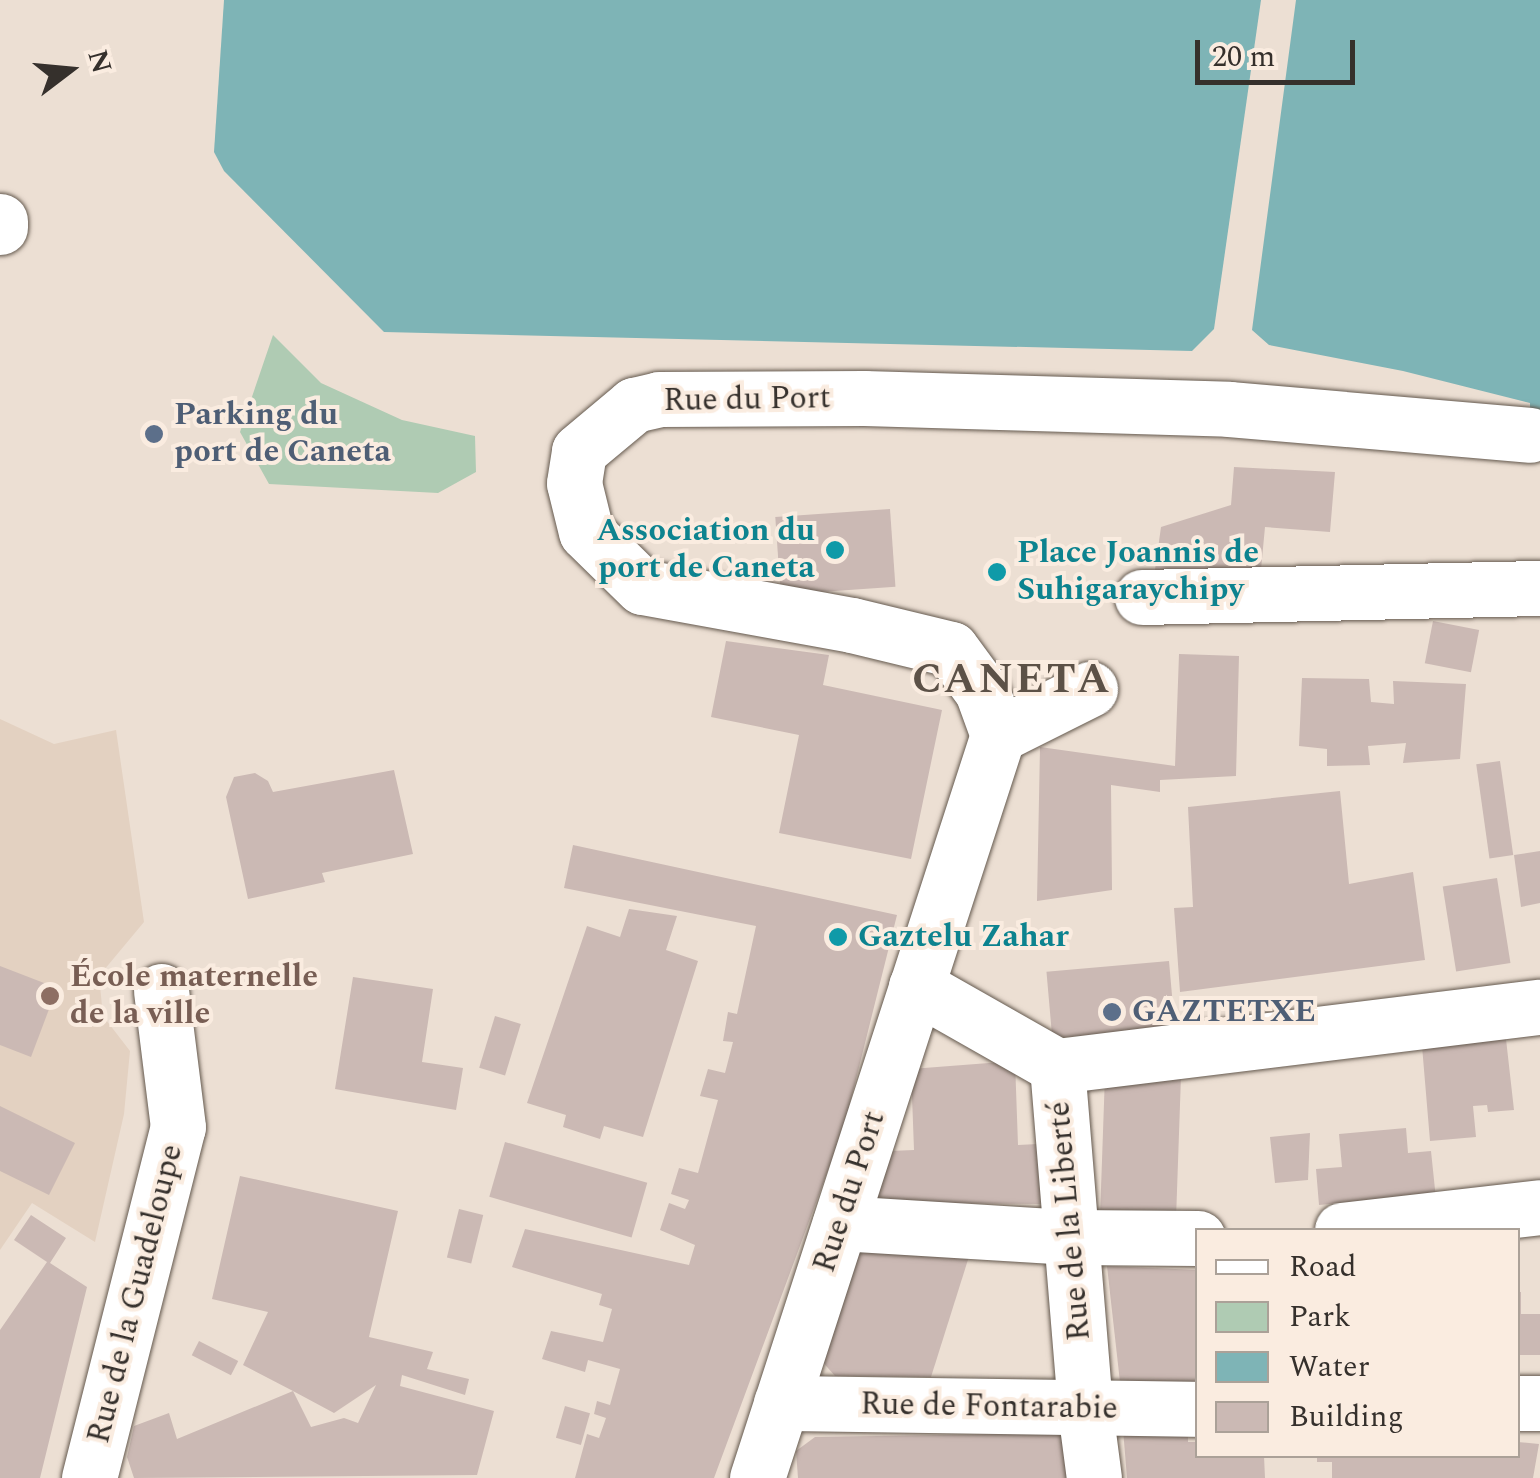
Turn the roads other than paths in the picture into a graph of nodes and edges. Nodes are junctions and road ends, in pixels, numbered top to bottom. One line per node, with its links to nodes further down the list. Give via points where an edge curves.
1 (1530, 435): 5 (street, Rue du Port, via 1229,409 659,399 634,405 579,451 574,483 586,532 642,587 951,649 982,692)
2 (1540, 588): 3 (street)
3 (1142, 597)
4 (1090, 689): 5 (street)
5 (998, 735): 6 (street, Rue du Port)
6 (916, 986): 9 (street, Rue de la Liberté); 11 (street, Rue du Port)
7 (161, 991): 18 (street, Rue de la Guadeloupe, via 178,1127)
8 (1540, 1007): 9 (street)
9 (1058, 1066): 13 (street, Rue de la Liberté)
10 (1540, 1208): 12 (street)
11 (840, 1223): 13 (street); 15 (street, Rue du Port)
12 (1360, 1228)
13 (1071, 1236): 14 (street); 17 (street, Rue de la Liberté)
14 (1195, 1238)
15 (781, 1403): 17 (street, Rue de Fontarabie); 19 (street, Rue du Port)
16 (1195, 1408): 17 (street, Rue de Fontarabie)
17 (1084, 1410): 20 (street, Rue de la Liberté)
18 (89, 1478)
19 (757, 1478)
20 (1094, 1478)

